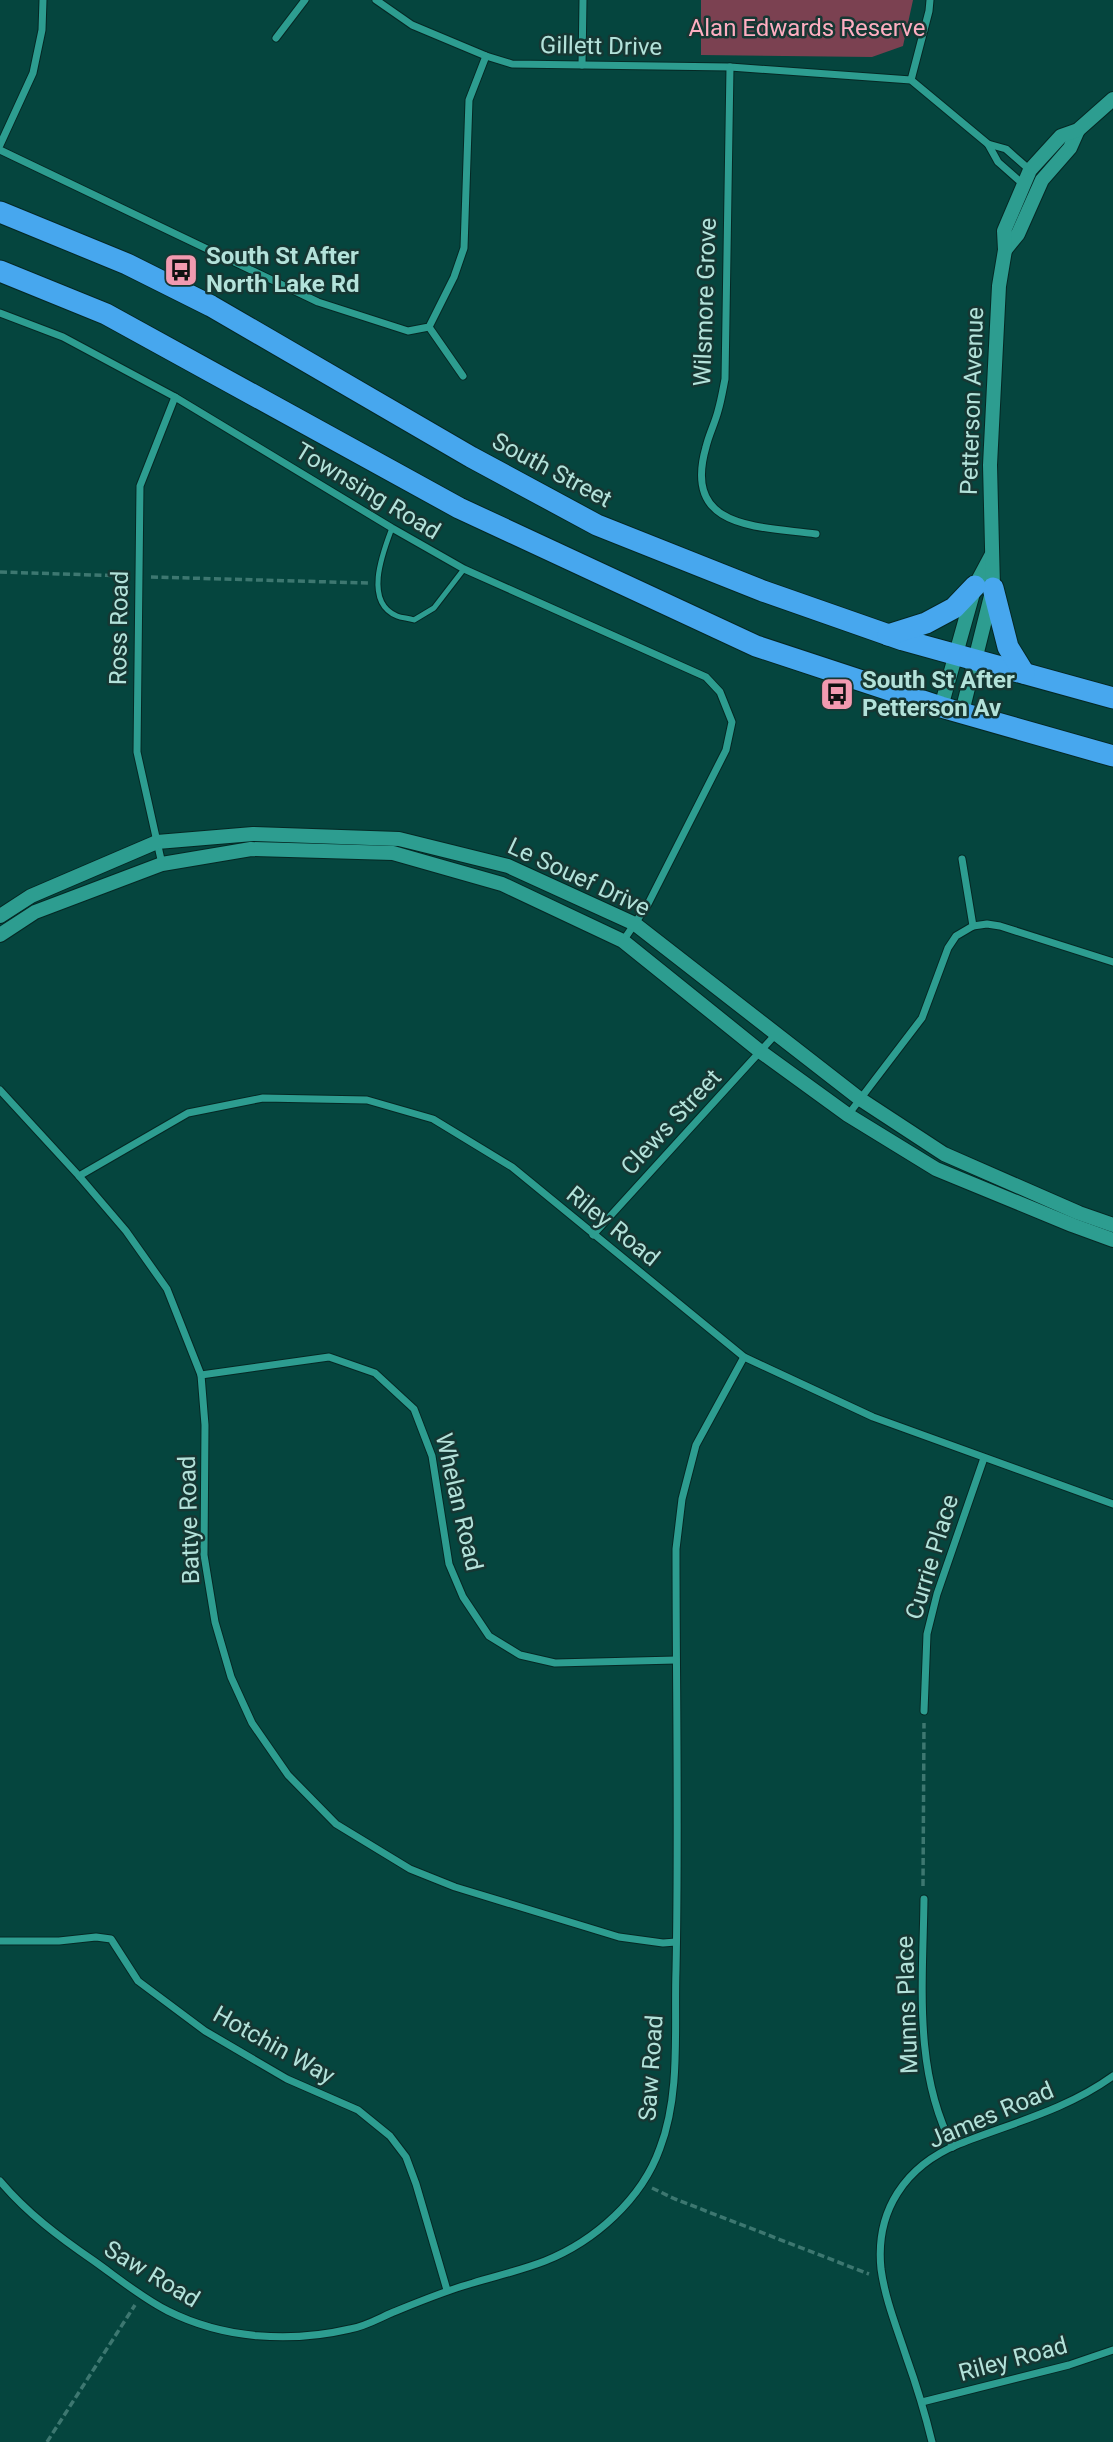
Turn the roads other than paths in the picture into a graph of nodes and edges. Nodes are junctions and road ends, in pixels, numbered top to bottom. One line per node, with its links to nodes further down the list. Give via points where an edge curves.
1 (43, 0): 14 (street, via 33,73)
2 (305, 0): 6 (street)
3 (376, 0): 7 (street, Gillett Drive, via 412,25)
4 (583, 0): 8 (street)
5 (930, 0): 10 (street)
6 (276, 38)
7 (486, 56): 8 (street, Gillett Drive, via 512,64); 20 (street, via 469,100 464,248)
8 (582, 65): 9 (street, Gillett Drive)
9 (730, 67): 10 (street, Gillett Drive); 24 (street, Wilsmore Grove, via 724,379 719,410 705,447 703,493 713,510 730,520)
10 (911, 80): 13 (street)
11 (1113, 99): 12 (street, Petterson Avenue)
12 (1078, 130): 15 (street, Petterson Avenue, via 1061,136); 16 (street, Petterson Avenue, via 1070,148)
13 (988, 144): 15 (street, via 1006,149); 16 (street, via 998,162)
14 (0, 147): 20 (street, via 318,302 408,331)
15 (1030, 170): 16 (street, Petterson Avenue)
16 (1034, 186): 26 (street, Petterson Avenue, via 1018,234 1005,250 999,286 990,465 992,555)
17 (0, 212): 27 (highway, South Street, via 127,264 211,306 597,525)
18 (0, 271): 31 (highway, via 106,314 459,508 755,646)
19 (0, 313): 22 (street, Townsing Road, via 63,337)
20 (429, 327): 21 (street)
21 (463, 376)
22 (175, 397): 23 (street, Townsing Road); 34 (street, Ross Road, via 140,486 137,752)
23 (391, 528): 25 (street, Townsing Road); 25 (lane, via 377,583 383,602 394,615 414,620 434,608)
24 (816, 534)
25 (464, 569): 38 (street, Townsing Road, via 706,677 720,692 732,722 726,750)
26 (984, 587): 27 (highway, via 926,623); 28 (street, Petterson Avenue); 28 (street, Petterson Avenue); 29 (highway, via 1008,647)
27 (888, 635): 28 (highway, South Street)
28 (966, 657): 29 (highway, South Street); 31 (street, Petterson Avenue); 32 (street, Petterson Avenue)
29 (1024, 673): 30 (highway, South Street)
30 (1113, 698)
31 (941, 706): 32 (highway)
32 (962, 712): 33 (highway)
33 (1113, 756)
34 (157, 842): 36 (street, Ross Road); 37 (street, Le Souef Drive, via 31,896); 38 (street, Le Souef Drive, via 253,834 399,839 508,866)
35 (962, 859): 39 (street)
36 (162, 864): 40 (street, Le Souef Drive, via 35,912); 41 (street, Le Souef Drive, via 251,849 393,853 502,884)
37 (0, 916)
38 (635, 924): 41 (street); 43 (street, Le Souef Drive)
39 (973, 926): 42 (street, via 1000,926); 46 (street, via 956,936 948,948 922,1018)
40 (0, 935)
41 (624, 941): 44 (street, Le Souef Drive)
42 (1113, 962)
43 (776, 1034): 44 (street, Clews Street); 46 (street, Le Souef Drive)
44 (761, 1052): 47 (street, Le Souef Drive); 50 (street, Clews Street)
45 (0, 1090): 48 (street, Battye Road)
46 (860, 1099): 47 (street); 49 (street, Le Souef Drive, via 944,1154)
47 (848, 1115): 51 (street, Le Souef Drive, via 936,1168)
48 (79, 1176): 50 (street, Riley Road, via 188,1113 262,1098 366,1100 433,1119 512,1167); 53 (street, Battye Road, via 167,1289)
49 (1113, 1225)
50 (593, 1235): 52 (street, Riley Road)
51 (1113, 1240)
52 (744, 1357): 54 (street, Riley Road, via 873,1417); 56 (street, Saw Road, via 696,1445 682,1499 676,1549)
53 (201, 1375): 56 (street, Whelan Road, via 329,1357 376,1373 414,1409 432,1456 449,1564 463,1597 489,1636 520,1655 555,1663); 60 (street, Battye Road, via 204,1555 215,1622 231,1676 252,1723 288,1775 336,1824 410,1869 619,1937)
54 (984, 1458): 55 (street, Riley Road); 57 (street, Currie Place, via 927,1634)
55 (1113, 1504)
56 (676, 1660): 60 (street, Saw Road)
57 (924, 1711)
58 (924, 1899): 62 (street, Munns Place, via 923,2041 937,2113)
59 (0, 1941): 64 (street, Hotchin Way, via 111,1940 138,1980 205,2031 287,2079 358,2110 390,2136 406,2157)
60 (676, 1942): 64 (street, Saw Road, via 669,2120 660,2151 643,2182 613,2218 584,2242 545,2261)
61 (1113, 2076): 62 (street, James Road, via 1062,2107)
62 (953, 2147): 66 (street, James Road, via 925,2163 900,2187 884,2219 881,2272)
63 (0, 2181): 64 (street, Saw Road, via 21,2206 142,2295 167,2311 238,2335 302,2337 354,2329)
64 (447, 2290)
65 (1113, 2350): 66 (street, Riley Road)
66 (922, 2402): 67 (street, James Road)
67 (932, 2442)

